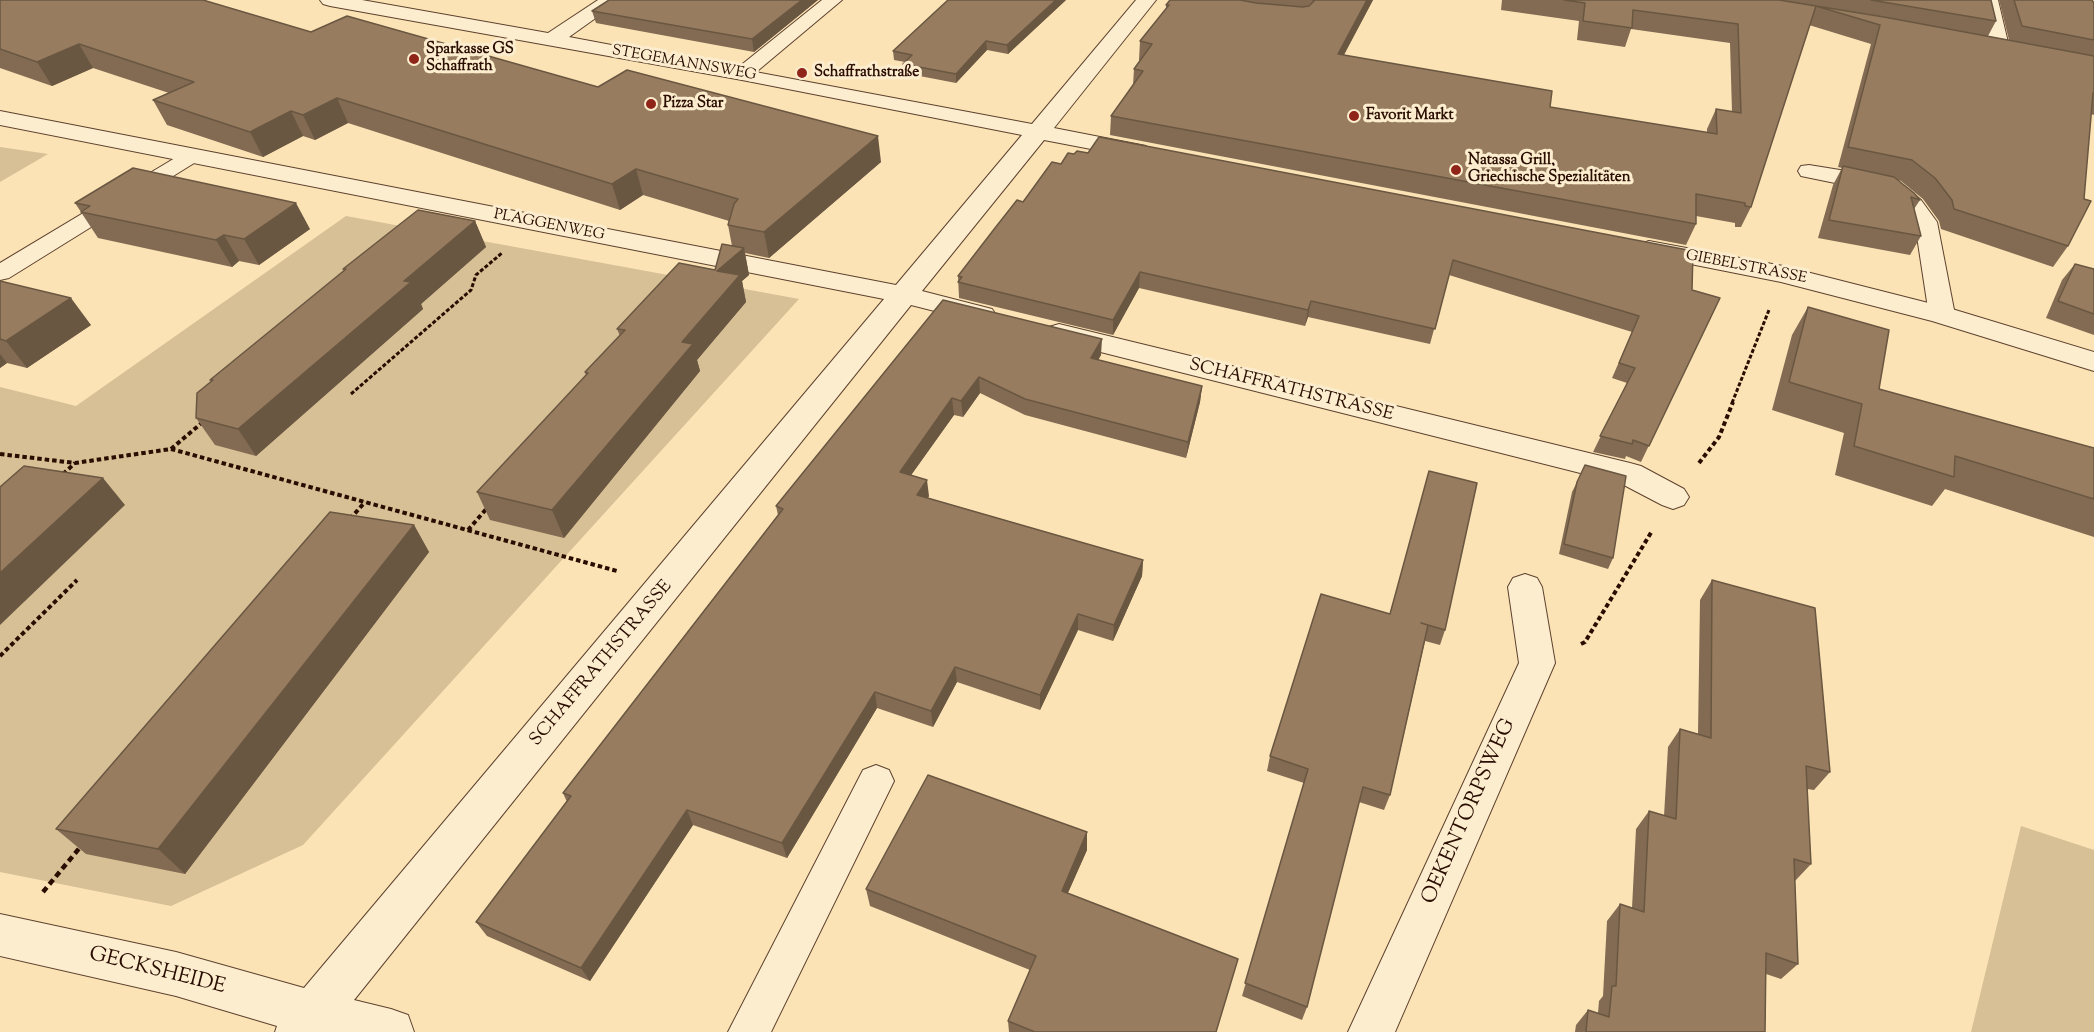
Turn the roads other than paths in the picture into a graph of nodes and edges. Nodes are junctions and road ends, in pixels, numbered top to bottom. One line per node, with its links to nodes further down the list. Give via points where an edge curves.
1 (330, 0): 6 (street, STEGEMANNSWEG)
2 (611, 0): 6 (street)
3 (833, 0): 10 (lane)
4 (1146, 0): 12 (street, SCHAFFRATHSTRASSE)
5 (1988, 0): 8 (street)
6 (551, 40): 10 (street, STEGEMANNSWEG)
7 (1977, 46): 8 (street)
8 (2000, 51): 9 (street)
9 (2020, 55)
10 (742, 74): 12 (street, STEGEMANNSWEG)
11 (0, 118): 13 (street, PLAGGENWEG)
12 (1038, 132): 14 (street); 18 (street, SCHAFFRATHSTRASSE)
13 (192, 156): 17 (lane); 18 (street, PLAGGENWEG)
14 (1165, 156)
15 (1809, 171): 19 (lane, via 1892,188 1913,205 1926,222)
16 (1622, 244): 19 (street, GIEBELSTRASSE, via 1783,274)
17 (0, 273)
18 (905, 296): 21 (street, SCHAFFRATHSTRASSE, via 1630,474); 25 (street, SCHAFFRATHSTRASSE)
19 (1942, 315): 20 (street, GIEBELSTRASSE)
20 (2094, 362)
21 (1673, 497)
22 (1525, 587): 28 (street, OEKENTORPSWEG, via 1537,663)
23 (876, 781): 27 (lane)
24 (3, 936): 25 (street, GECKSHEIDE, via 176,974)
25 (306, 1023): 26 (street)
26 (391, 1032)
27 (749, 1032)
28 (1371, 1032)

